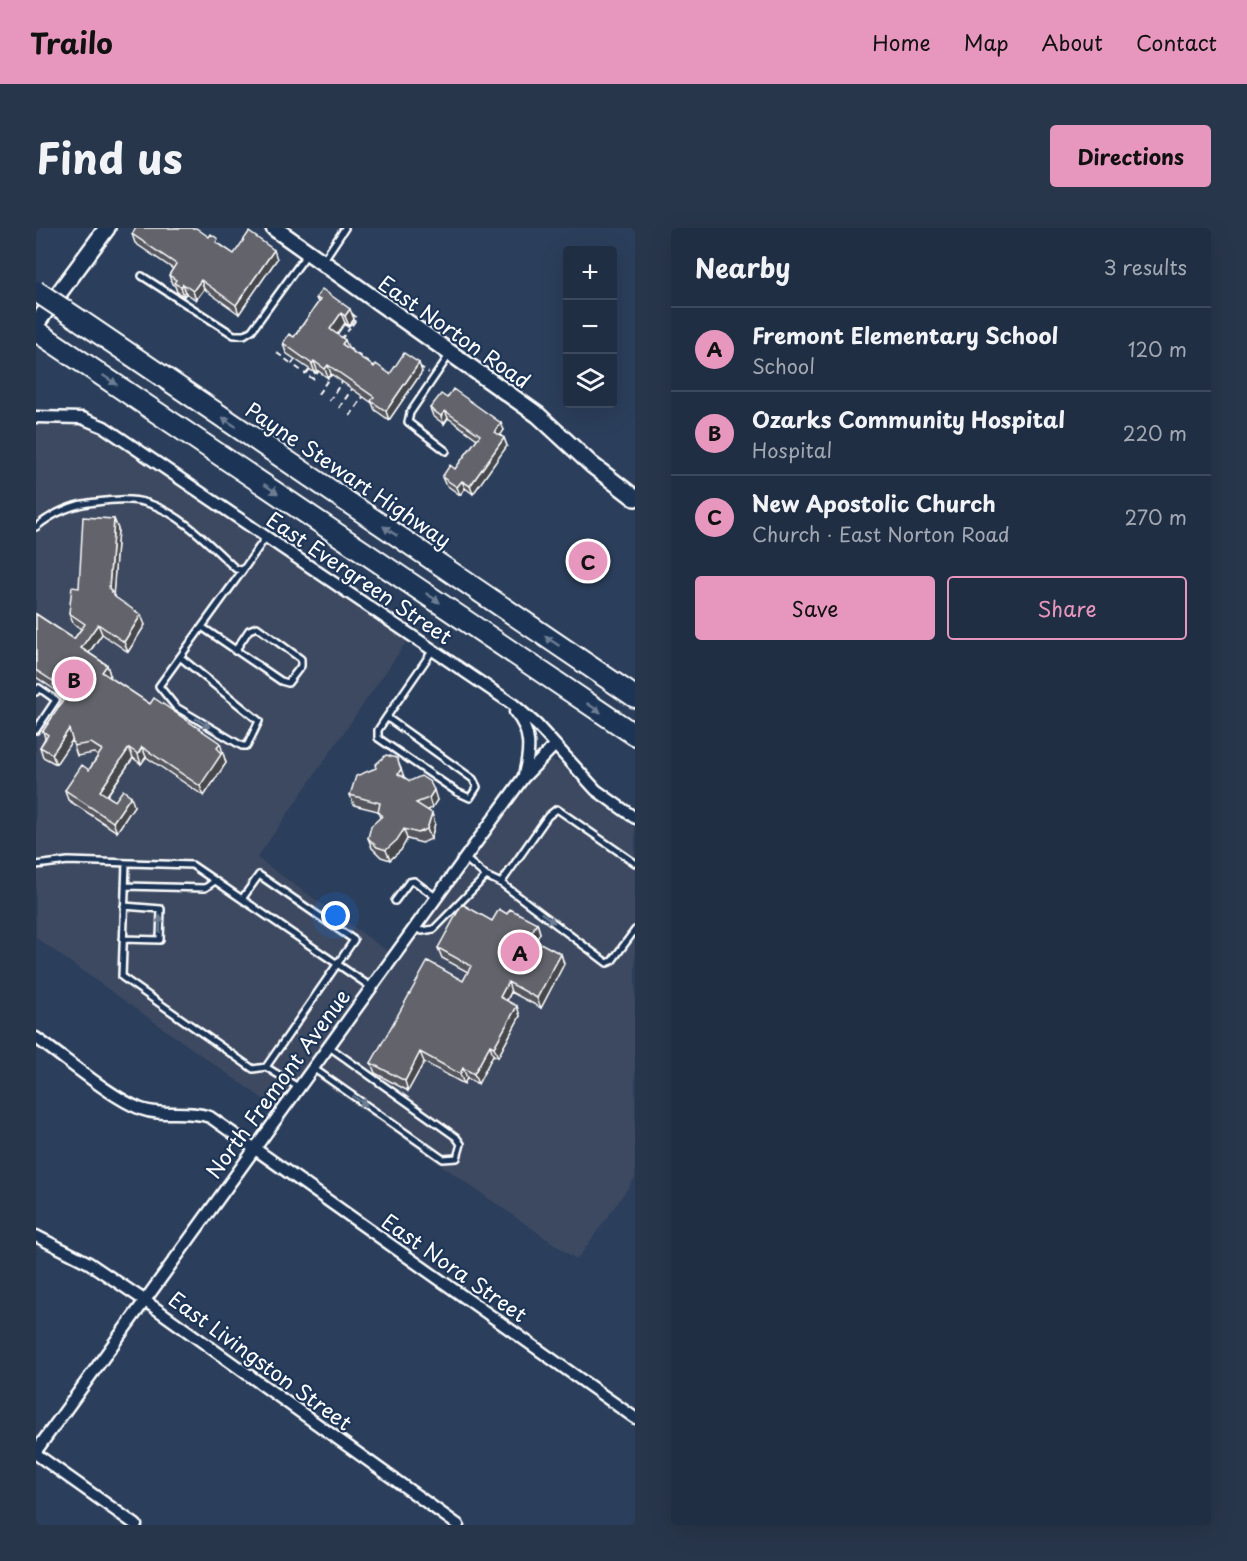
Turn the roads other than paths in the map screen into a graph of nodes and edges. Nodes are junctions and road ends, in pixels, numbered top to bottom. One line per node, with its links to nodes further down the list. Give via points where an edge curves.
1 (107, 228): 8 (main road)
2 (274, 228): 4 (main road, East Norton Road)
3 (345, 228): 5 (lane)
4 (308, 253): 5 (main road, East Norton Road); 6 (lane, via 252,330 244,335 234,335)
5 (322, 262): 10 (main road, East Norton Road)
6 (142, 276)
7 (36, 291): 23 (highway, Payne Stewart Highway, one-way to 7, bridge)
8 (36, 324)
9 (36, 331): 26 (highway, one-way to 26)
10 (450, 353): 12 (lane, via 408,422); 13 (main road, East Norton Road, via 538,415)
11 (36, 417): 15 (street, East Evergreen Street, via 74,417 97,423)
12 (446, 451)
13 (635, 498)
14 (36, 527): 16 (lane, via 64,510 86,503 119,499 147,503 171,515 236,569)
15 (266, 537): 16 (lane); 18 (street, East Evergreen Street)
16 (243, 570): 17 (lane)
17 (202, 627): 19 (lane); 20 (lane)
18 (433, 650): 22 (street, East Evergreen Street); 24 (lane)
19 (235, 651): 19 (lane, via 288,683 302,666 296,654 256,627 249,630)
20 (180, 657): 20 (lane, one-way to 20, via 159,686 176,707 247,746 259,721)
21 (36, 692): 25 (lane, via 39,688 56,700)
22 (501, 696): 27 (street, East Evergreen Street); 28 (street, via 523,721 528,734 530,748)
23 (635, 697)
24 (388, 715): 24 (lane, via 391,722 473,779 477,787 470,798 378,738 378,730)
25 (37, 727)
26 (635, 735)
27 (555, 745): 28 (street, North Fremont Avenue); 29 (street, East Evergreen Street, via 591,785)
28 (523, 778): 30 (street, North Fremont Avenue)
29 (635, 818)
30 (466, 859): 34 (lane); 38 (street, North Fremont Avenue)
31 (126, 863): 33 (lane, via 68,861); 35 (lane, via 192,865); 37 (lane)
32 (635, 863): 36 (lane, via 557,809)
33 (36, 866)
34 (486, 876): 36 (lane); 42 (lane, via 434,929)
35 (215, 880): 37 (lane, via 205,888); 39 (lane)
36 (501, 883): 43 (lane, one-way to 43, via 607,963)
37 (125, 886): 41 (lane)
38 (437, 898): 40 (lane, via 414,881); 42 (street, North Fremont Avenue)
39 (242, 899): 45 (lane); 45 (lane, via 259,875 354,940)
40 (395, 901)
41 (124, 906): 44 (lane); 44 (lane, one-way to 41, via 160,940 161,909)
42 (415, 928): 46 (street, North Fremont Avenue)
43 (635, 930)
44 (123, 939): 49 (lane, via 122,977 253,1069)
45 (337, 964): 46 (lane); 49 (lane)
46 (371, 987): 48 (street, North Fremont Avenue)
47 (36, 1038): 52 (street, East Nora Street, via 141,1109 195,1112 210,1117)
48 (328, 1046): 50 (street, North Fremont Avenue); 50 (lane, one-way to 48, via 443,1159 457,1158 461,1144 456,1137)
49 (266, 1067): 51 (lane)
50 (312, 1068): 51 (street, North Fremont Avenue)
51 (298, 1087): 52 (street, North Fremont Avenue)
52 (253, 1147): 54 (street, North Fremont Avenue); 55 (street, East Nora Street)
53 (36, 1236): 54 (street, East Livingston Street, via 89,1263)
54 (144, 1300): 56 (street, North Fremont Avenue); 58 (street, East Livingston Street)
55 (635, 1418)
56 (36, 1452): 57 (street)
57 (136, 1525)
58 (458, 1525)

